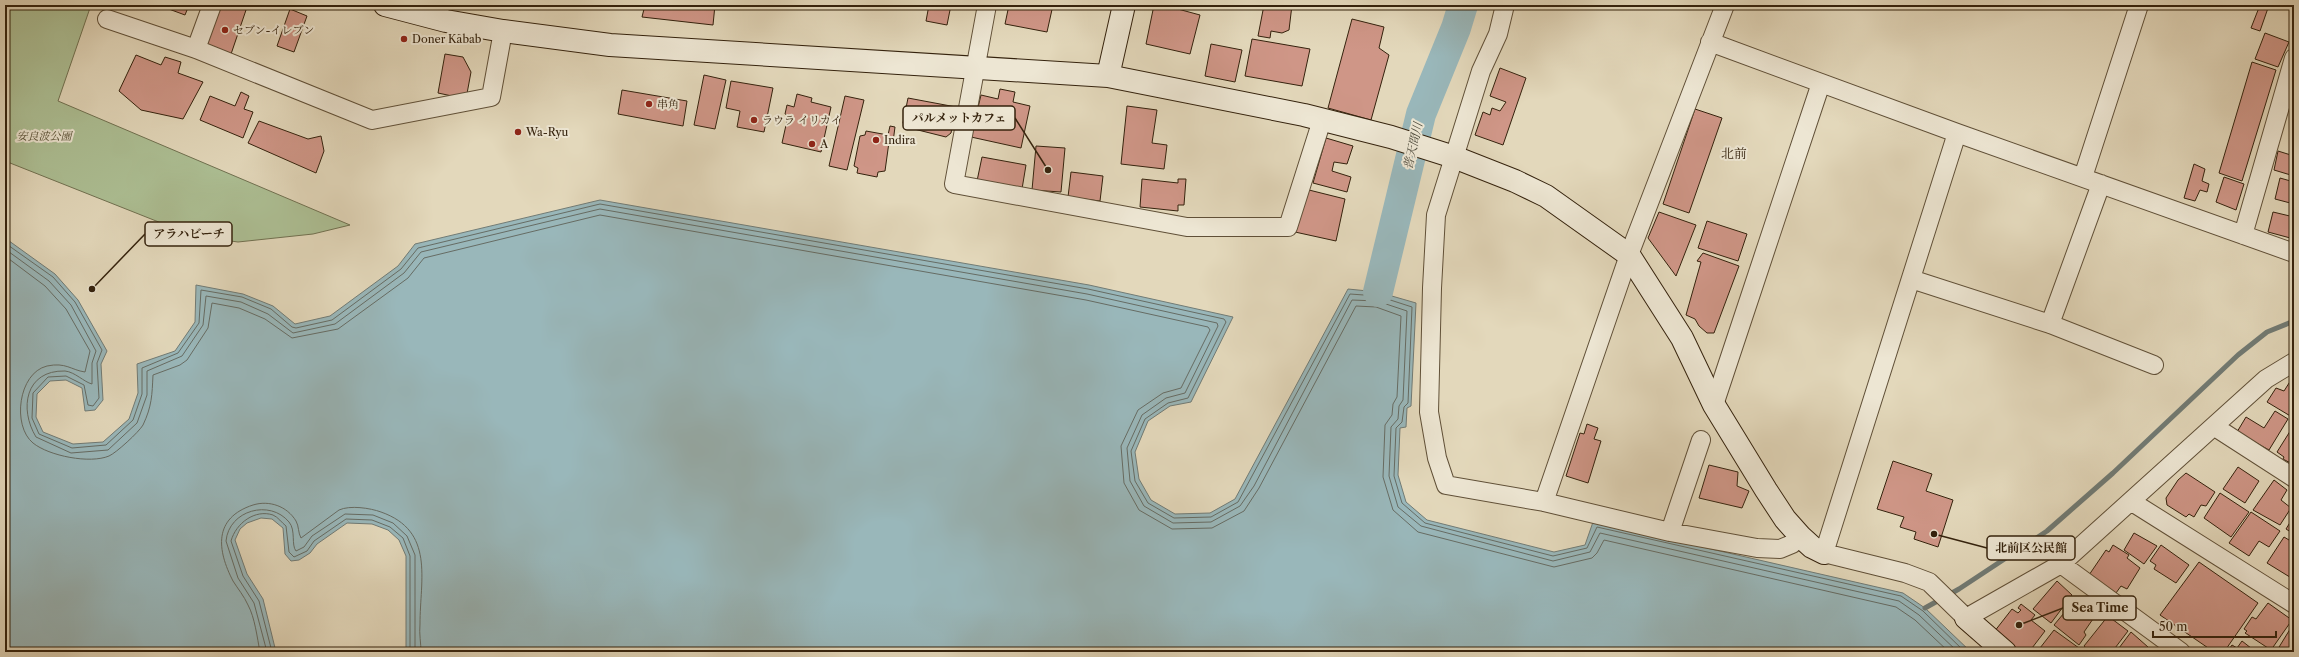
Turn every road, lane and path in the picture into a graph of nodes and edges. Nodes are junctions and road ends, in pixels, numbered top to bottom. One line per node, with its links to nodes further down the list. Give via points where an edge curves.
1 (212, 5): 11 (street)
2 (385, 5): 9 (street)
3 (988, 5): 13 (street)
4 (1124, 5): 14 (street)
5 (1505, 5): 18 (street, via 1498,34 1481,71)
6 (1725, 5): 10 (street)
7 (2139, 5): 19 (street)
8 (107, 19): 11 (street)
9 (503, 32): 11 (street, via 491,97 372,120); 13 (street, via 610,45)
10 (1710, 42): 15 (street); 23 (street)
11 (196, 49)
12 (2294, 58): 21 (street)
13 (976, 68): 14 (street); 16 (street, via 954,184 1187,227 1288,228)
14 (1108, 76): 16 (street)
15 (1821, 83): 17 (street); 28 (street)
16 (1322, 120): 18 (street, via 1391,137)
17 (1957, 133): 19 (street); 24 (street)
18 (1450, 156): 23 (street, via 1546,196); 32 (street, via 1436,215 1432,273 1429,412 1437,458 1446,485)
19 (2083, 177): 20 (street)
20 (2101, 184): 21 (street); 25 (street)
21 (2243, 235): 22 (street)
22 (2294, 253)
23 (1629, 255): 28 (street, via 1682,338); 32 (street)
24 (1911, 279): 25 (street); 36 (street)
25 (2050, 324): 27 (street)
26 (2294, 362): 29 (street, via 2266,380)
27 (2154, 365)
28 (1714, 405): 35 (street, via 1781,513)
29 (2215, 427): 31 (street); 33 (street)
30 (1701, 440): 34 (street)
31 (2294, 478)
32 (1544, 502): 34 (street)
33 (2132, 502): 37 (street); 38 (street)
34 (1670, 532): 35 (street, via 1775,549 1792,544)
35 (1801, 537): 36 (street, via 1812,548)
36 (1824, 553): 39 (street, via 1905,573 1929,582)
37 (2061, 564): 39 (street); 41 (street)
38 (2294, 604)
39 (1962, 614): 40 (street)
40 (2005, 652)
41 (2182, 652)

